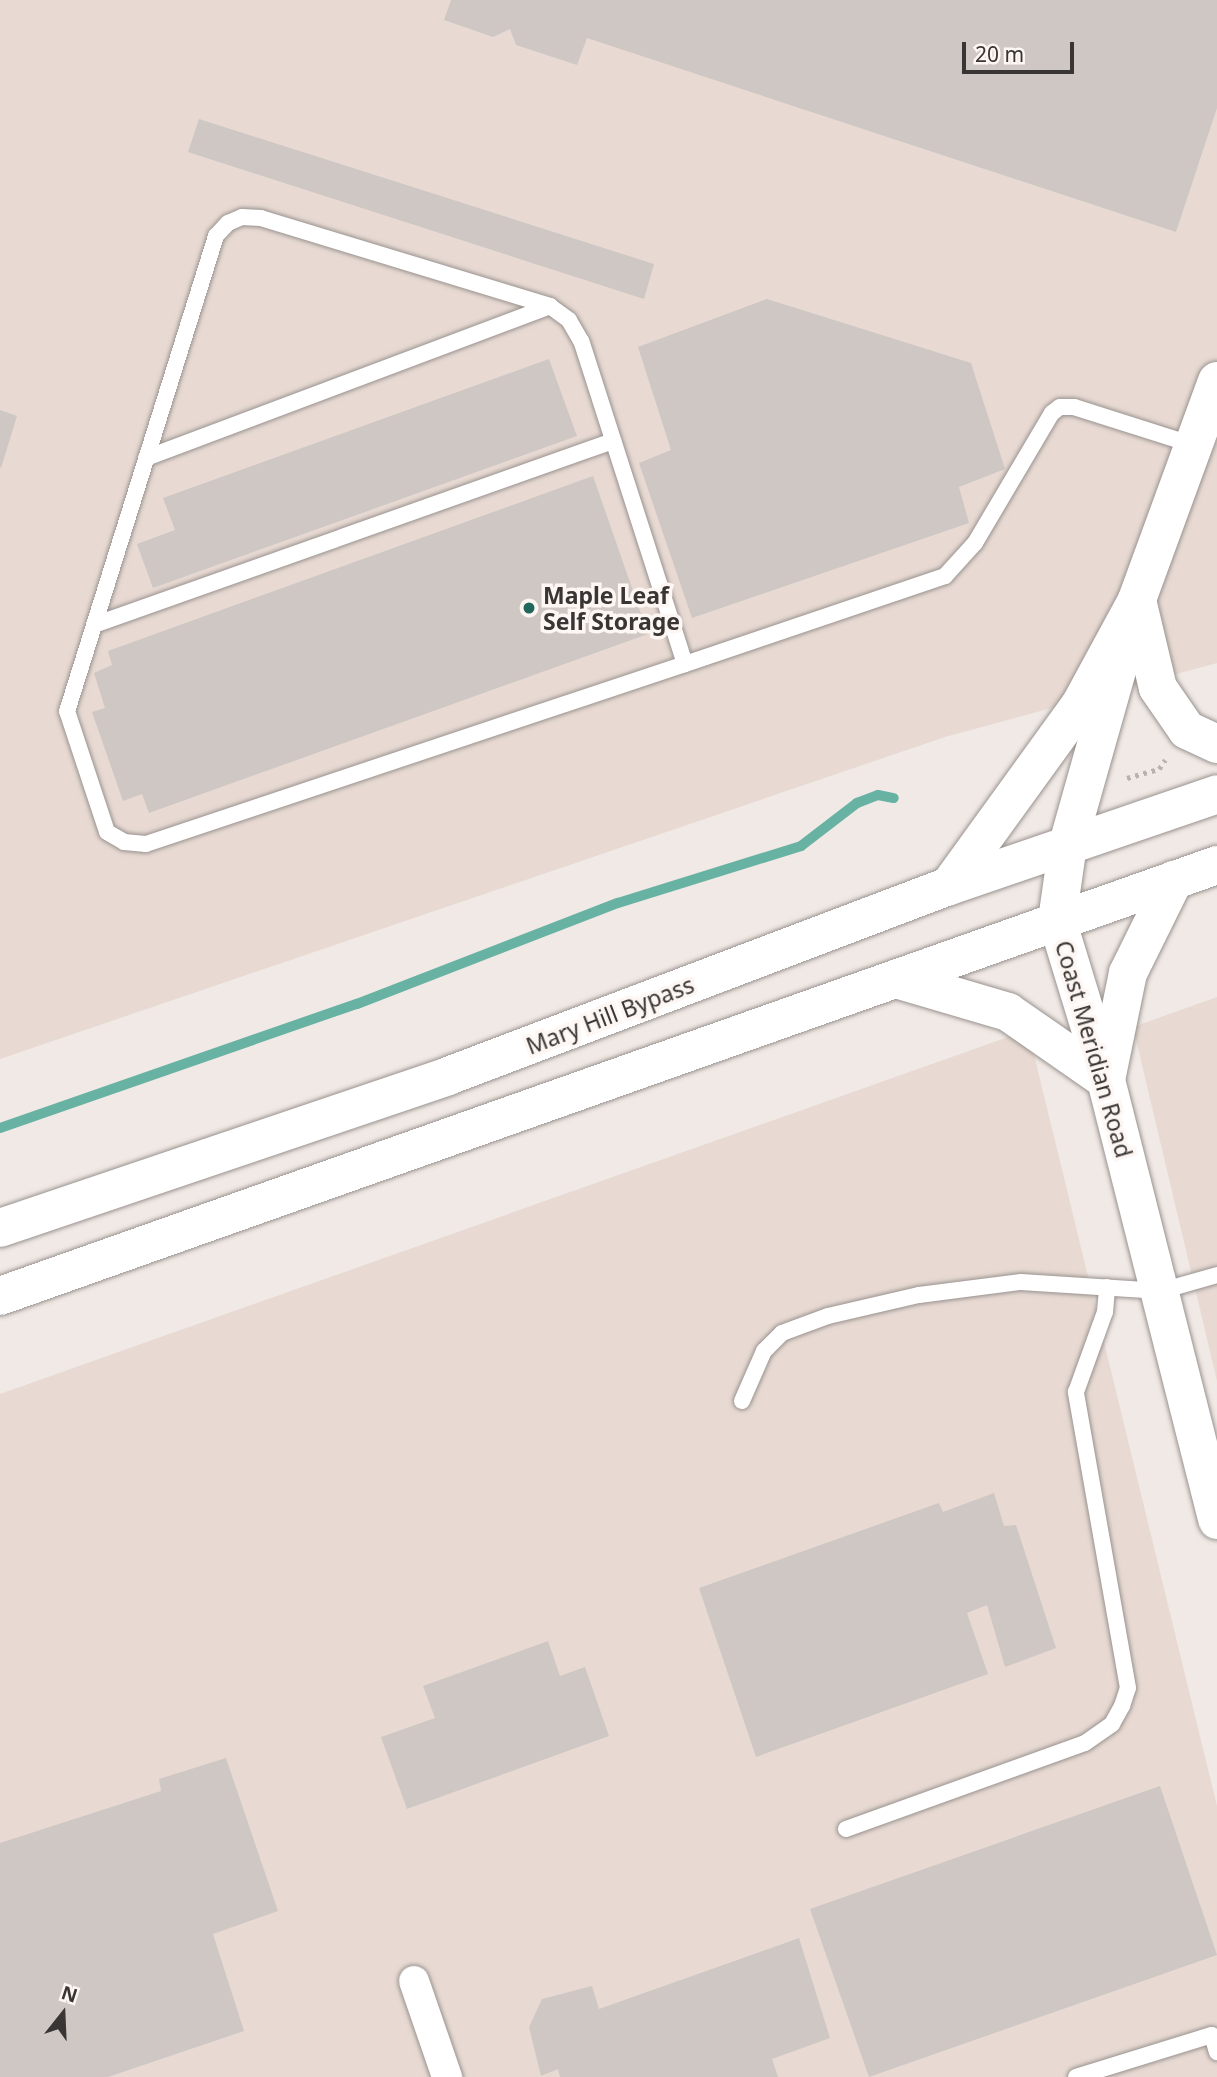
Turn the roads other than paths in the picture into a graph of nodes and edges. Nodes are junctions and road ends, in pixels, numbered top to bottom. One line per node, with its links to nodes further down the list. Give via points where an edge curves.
1 (550, 306): 3 (lane, via 569,320 581,341); 5 (lane); 5 (lane, via 261,218 242,217 216,236)
2 (1217, 382): 4 (main road, Coast Meridian Road)
3 (613, 441): 7 (lane); 8 (lane)
4 (1194, 445): 6 (main road, Coast Meridian Road); 8 (lane, via 1074,407 1060,407 1052,412 975,543 945,576)
5 (146, 458): 7 (lane)
6 (1137, 600): 9 (main road, via 1158,688 1187,730); 11 (main road, Coast Meridian Road); 14 (main road, via 1080,705)
7 (94, 625): 8 (lane, via 67,712 107,832 124,842 146,844)
8 (685, 664)
9 (1217, 744)
10 (1217, 794): 11 (main road, Mary Hill Bypass)
11 (1068, 844): 14 (main road, Mary Hill Bypass); 15 (main road, Coast Meridian Road)
12 (1217, 865): 13 (main road)
13 (1174, 880): 15 (main road); 17 (main road, via 1128,973)
14 (949, 887): 18 (main road, Mary Hill Bypass, via 448,1076)
15 (1057, 920): 16 (main road); 17 (main road, Coast Meridian Road)
16 (896, 979): 17 (main road, via 1008,1012); 22 (main road)
17 (1106, 1080): 21 (main road, Coast Meridian Road)
18 (0, 1228)
19 (1217, 1275): 21 (lane)
20 (1107, 1287): 21 (lane); 23 (lane, via 1021,1282 919,1295 828,1316 782,1333 752,1372); 25 (lane, via 1105,1312 1076,1392 1128,1688 1122,1706 1112,1724 1085,1742)
21 (1161, 1291): 24 (main road, Coast Meridian Road)
22 (0, 1296)
23 (742, 1401)
24 (1217, 1520)
25 (846, 1829)
26 (414, 1981): 28 (street)
27 (1217, 2052): 29 (lane, via 1212,2035)
28 (447, 2077)
29 (1076, 2077)

